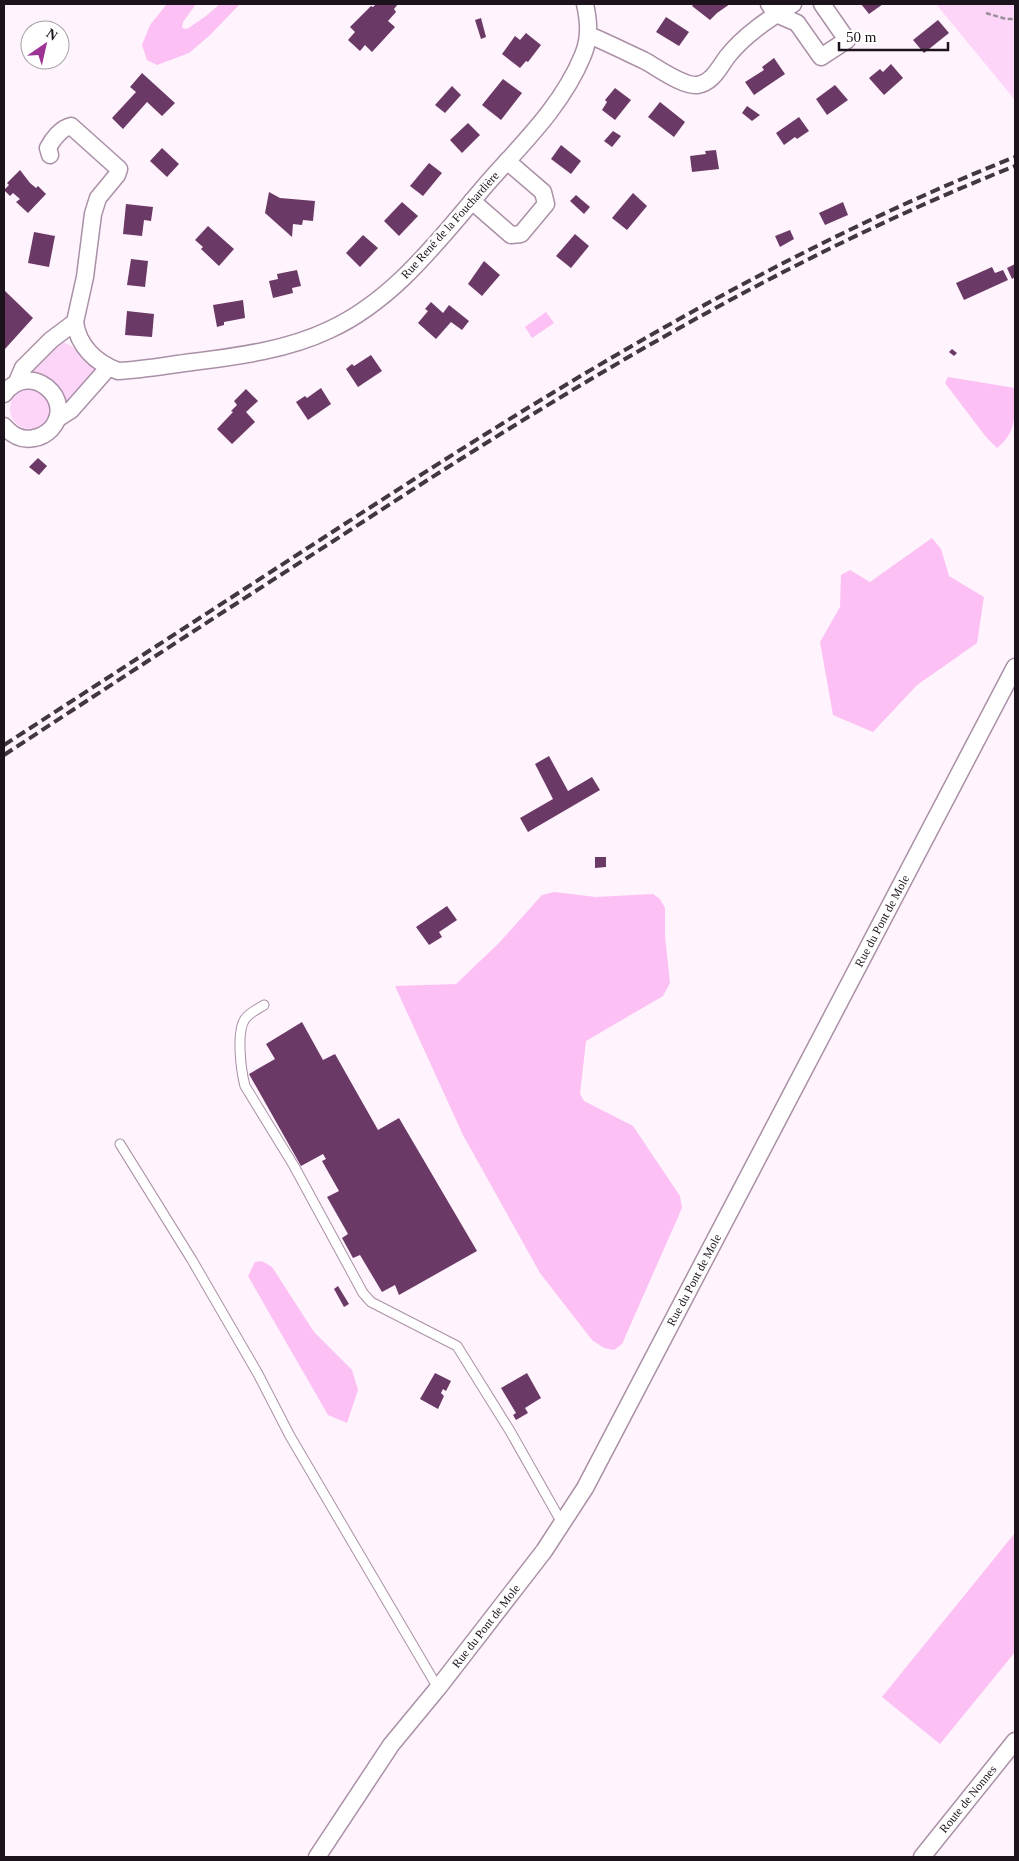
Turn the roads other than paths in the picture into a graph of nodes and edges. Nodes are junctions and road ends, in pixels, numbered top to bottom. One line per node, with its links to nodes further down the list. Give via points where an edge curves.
1 (585, 4): 5 (street, Rue René de la Fouchardière)
2 (793, 4): 4 (street)
3 (822, 4): 4 (street, via 847,40 821,57 797,23)
4 (773, 9): 5 (street, via 729,55 714,76 697,85 681,82)
5 (589, 35): 7 (street, Rue René de la Fouchardière, via 584,54 564,92)
6 (50, 155): 9 (street, via 49,145 70,126 119,170 98,198 93,214)
7 (507, 161): 8 (street, Rue René de la Fouchardière); 8 (street, via 543,192 546,204 521,234 511,235)
8 (472, 201): 10 (street, Rue René de la Fouchardière, via 396,284 367,308 329,330 306,340 232,357 131,370)
9 (75, 322): 10 (street, via 80,342); 11 (street, via 24,368)
10 (108, 368): 13 (street, via 71,410)
11 (17, 382): 12 (street); 13 (street, via 36,381 52,391 57,400)
12 (4, 394)
13 (57, 419): 14 (street, via 46,434 37,438 18,437)
14 (4, 426)
15 (1015, 667): 18 (street, Rue du Pont de Mole, via 585,1488)
16 (264, 1005): 18 (lane, via 246,1018 240,1028 245,1086 294,1166 363,1293 371,1302 458,1346)
17 (120, 1144): 19 (lane, via 192,1260 290,1436)
18 (562, 1523): 19 (street, Rue du Pont de Mole)
19 (438, 1688): 21 (street, Rue du Pont de Mole, via 390,1744)
20 (1015, 1740): 22 (street, Route de Nonnes)
21 (317, 1857)
22 (922, 1857)

